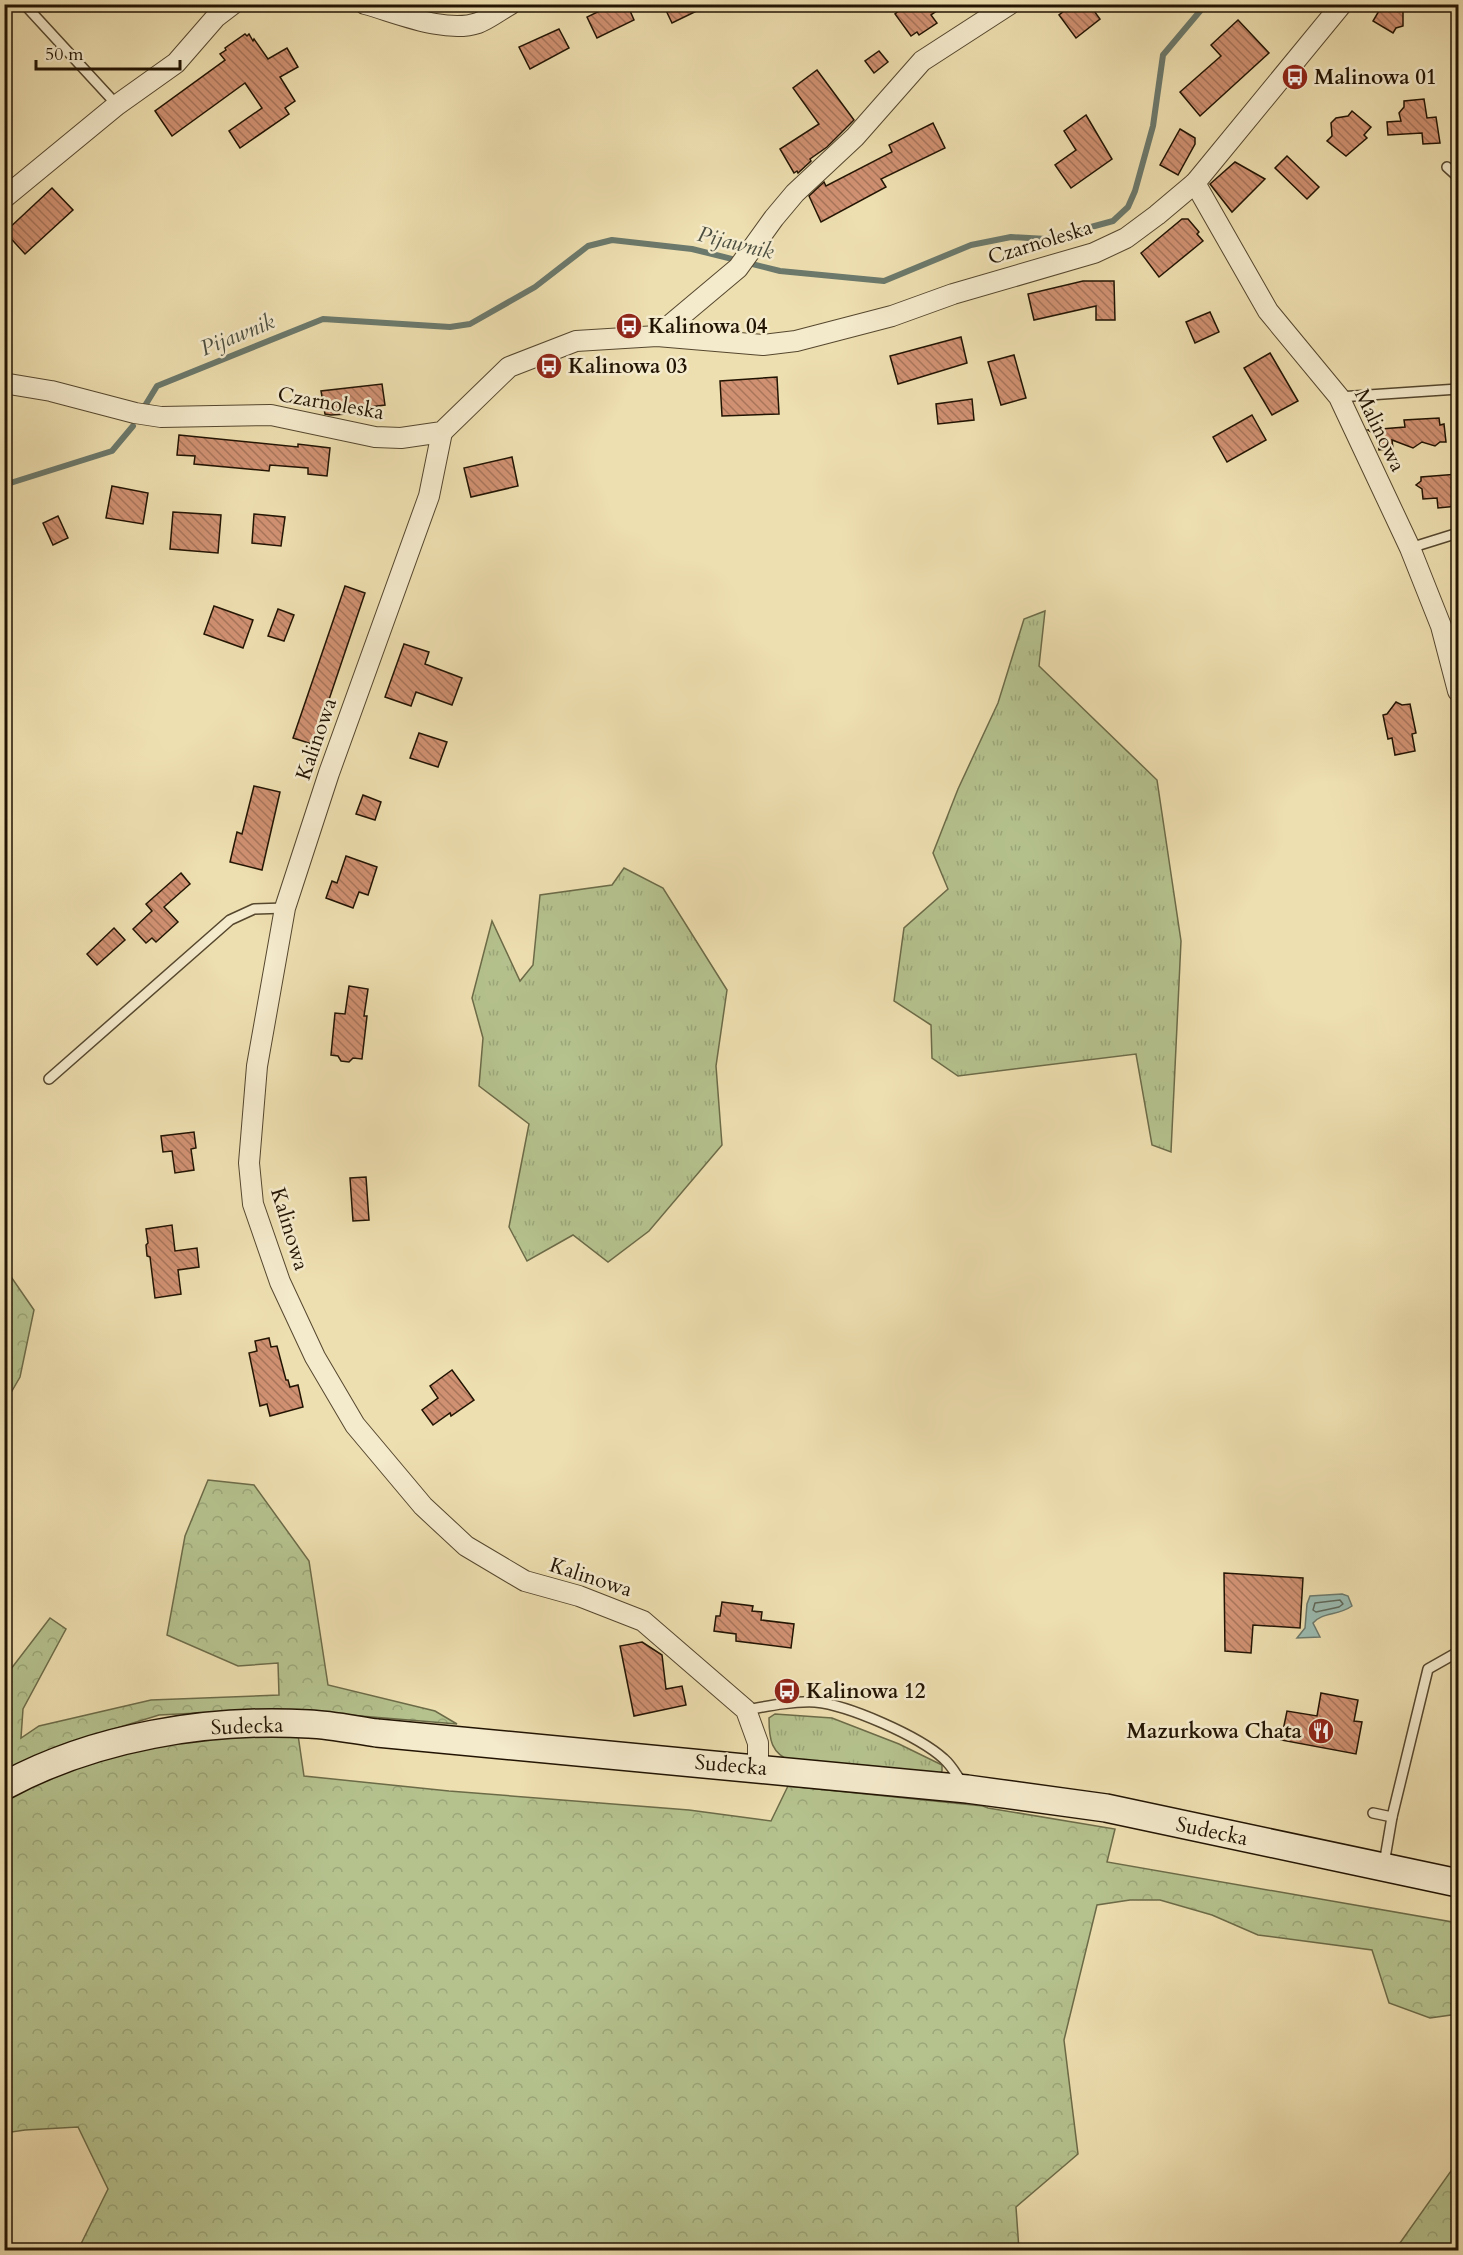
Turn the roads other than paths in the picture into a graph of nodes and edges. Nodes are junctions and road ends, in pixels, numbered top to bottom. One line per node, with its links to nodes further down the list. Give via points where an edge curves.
1 (24, 4): 7 (lane)
2 (233, 4): 7 (street, via 216,17 176,63)
3 (365, 4): 4 (street, via 458,27 479,23)
4 (511, 4)
5 (1010, 4): 12 (street, via 922,61 855,137 788,201 738,268)
6 (1342, 4): 10 (street, Czarnoleska)
7 (117, 105): 11 (street)
8 (1447, 167): 9 (lane)
9 (1458, 177)
10 (1195, 183): 12 (street, Czarnoleska, via 1126,238 1094,253 892,316 796,341 763,345); 15 (street, Malinowa, via 1268,311)
11 (4, 198)
12 (657, 336): 16 (street, Czarnoleska, via 576,341 509,367)
13 (4, 386): 16 (street, Czarnoleska, via 51,391 160,417 271,415 375,437)
14 (1458, 389): 15 (lane)
15 (1339, 397): 18 (street, Malinowa)
16 (442, 432): 20 (street, Kalinowa, via 429,496 329,773)
17 (1458, 533): 18 (lane)
18 (1410, 548): 19 (street, Malinowa, via 1441,626)
19 (1458, 691)
20 (285, 908): 21 (lane, via 254,909 230,920); 23 (street, Kalinowa, via 256,1076 249,1162 253,1204 280,1282 315,1357 355,1425 423,1506 466,1546 525,1581 579,1596 643,1621)
21 (48, 1079)
22 (1458, 1652): 28 (lane, via 1428,1669)
23 (746, 1710): 24 (street, Kalinowa, via 758,1743); 26 (lane, via 814,1702 839,1707 929,1747 946,1760)
24 (758, 1768): 25 (main road, Sudecka, via 309,1724 234,1725 171,1730 96,1748); 26 (main road, Sudecka)
25 (4, 1786)
26 (967, 1789): 29 (main road, Sudecka, via 1106,1808)
27 (1373, 1813): 28 (lane)
28 (1392, 1817): 29 (lane)
29 (1383, 1867): 30 (main road, Sudecka)
30 (1458, 1883)

